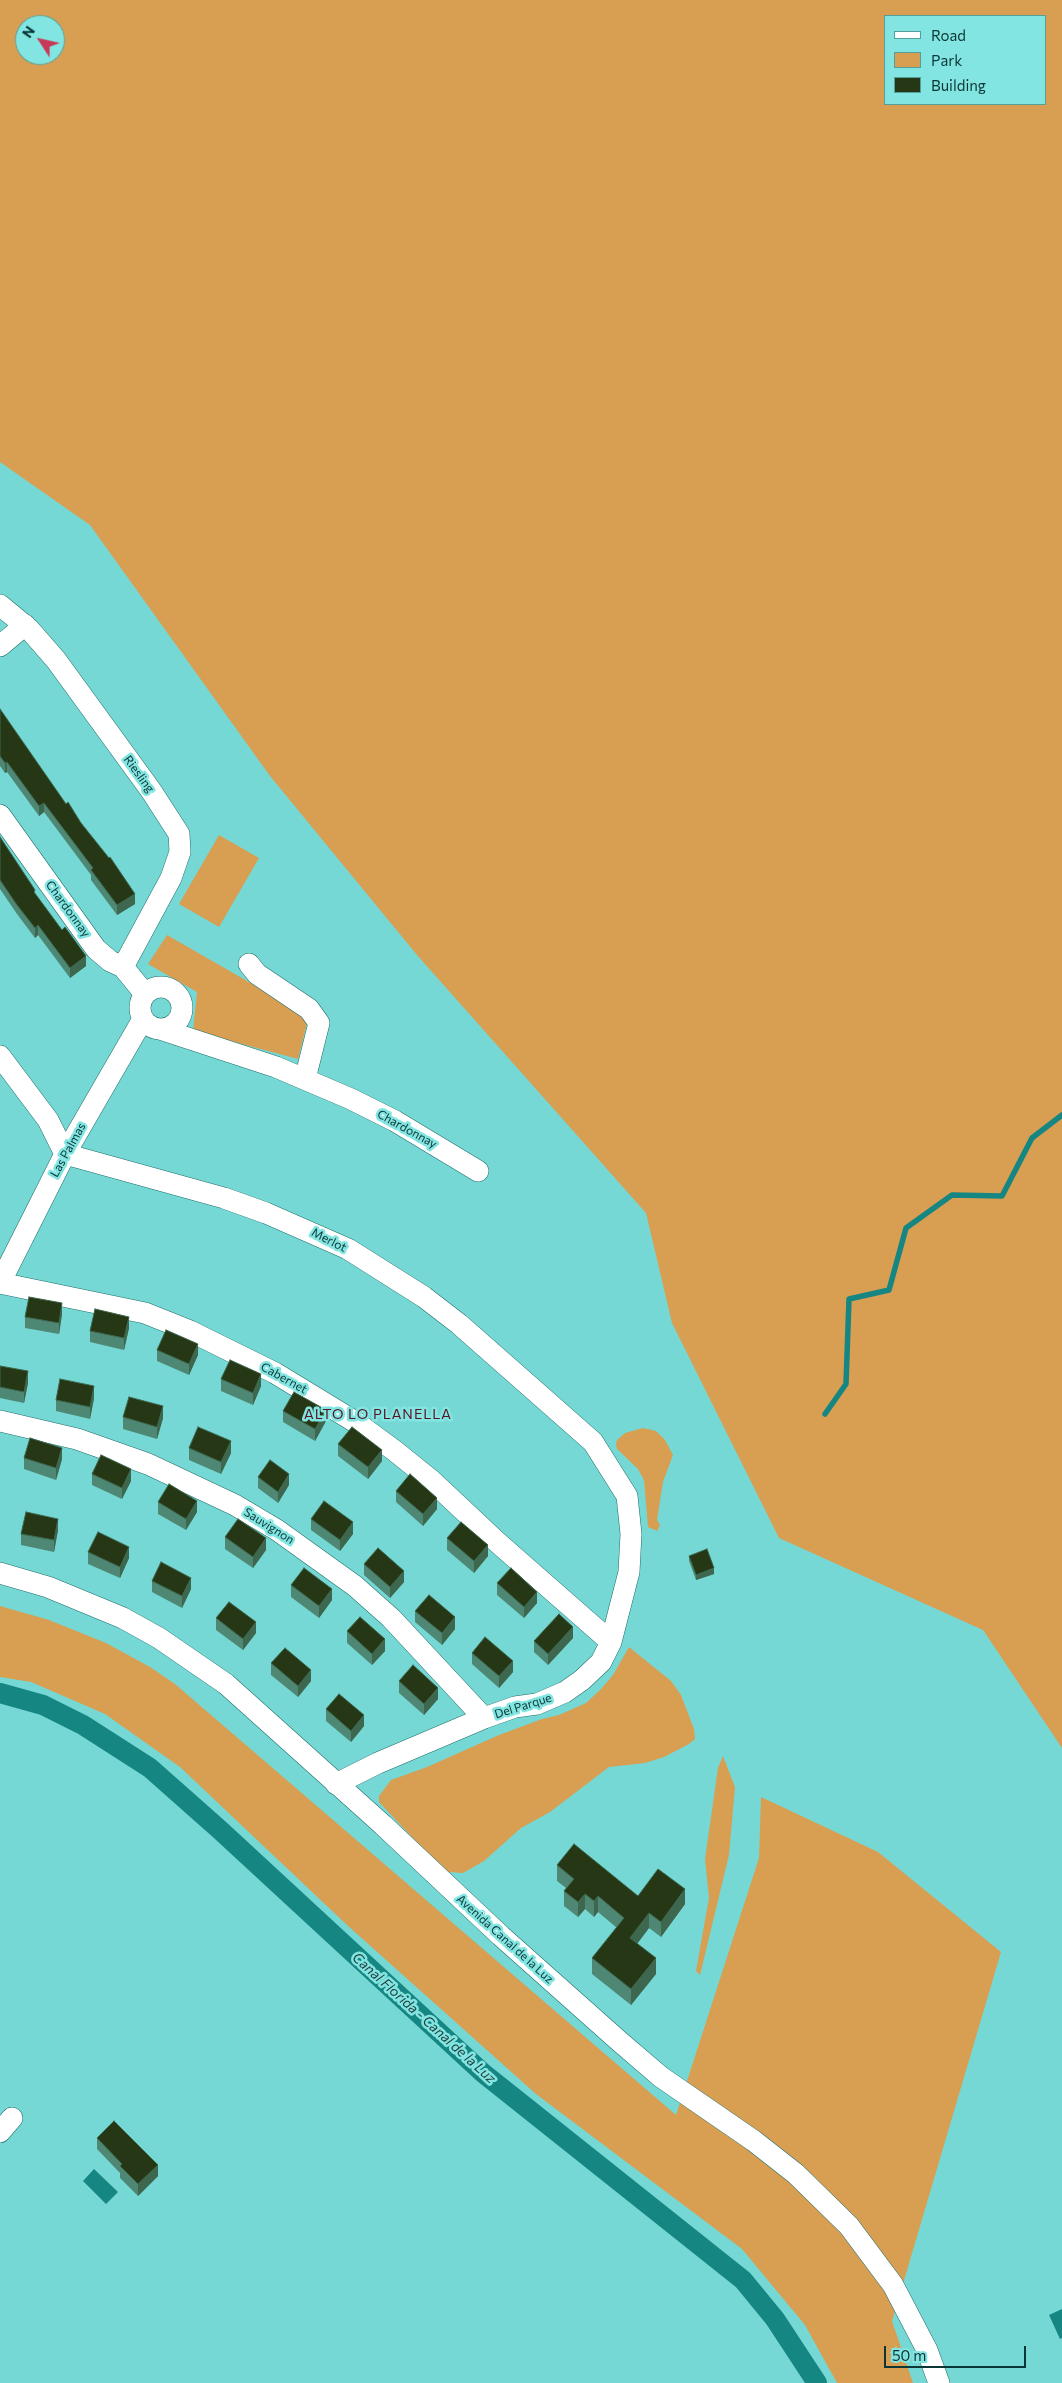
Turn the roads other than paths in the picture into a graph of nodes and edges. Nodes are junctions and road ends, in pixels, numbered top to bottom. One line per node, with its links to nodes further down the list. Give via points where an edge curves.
1 (0, 605): 2 (street, Riesling)
2 (25, 625): 3 (street); 6 (street, Riesling, via 76,686 179,834 180,852 171,878)
3 (0, 646)
4 (0, 816): 6 (street, Chardonnay, via 96,949)
5 (249, 964): 10 (street, via 257,974 308,1009 319,1023)
6 (123, 968): 7 (street, Chardonnay)
7 (145, 994): 8 (street, Las Palmas, via 140,1006); 8 (street, via 163,986 180,996 182,1016 173,1026)
8 (152, 1024): 10 (street, Chardonnay); 11 (street, Las Palmas)
9 (0, 1056): 11 (street, via 48,1120)
10 (305, 1079): 12 (street, Chardonnay, via 395,1121)
11 (64, 1154): 13 (street, Las Palmas); 15 (street, Merlot, via 266,1212 308,1230 387,1272 459,1324 593,1442)
12 (478, 1171)
13 (0, 1283): 17 (street, Cabernet, via 145,1313 276,1373 357,1423 395,1451)
14 (0, 1421): 18 (street, Sauvignon, via 77,1439 148,1464 227,1501 277,1530 355,1586 391,1618)
15 (627, 1496): 17 (street, Del Parque, via 631,1534 629,1572)
16 (0, 1573): 19 (street, Avenida Canal de la Luz, via 86,1602 159,1638 226,1684)
17 (612, 1642): 18 (street, Del Parque, via 601,1662 565,1692 537,1704 515,1707)
18 (484, 1718): 19 (street, Del Parque)
19 (336, 1784): 20 (street, Avenida Canal de la Luz, via 619,2042 661,2077 775,2157 823,2199 849,2226 892,2285 927,2350)
20 (939, 2383)

